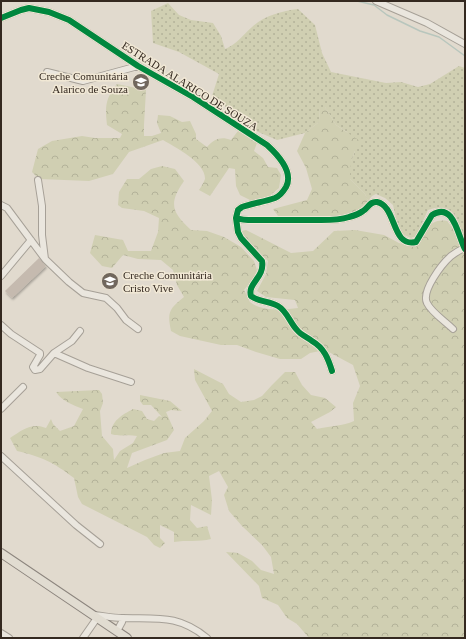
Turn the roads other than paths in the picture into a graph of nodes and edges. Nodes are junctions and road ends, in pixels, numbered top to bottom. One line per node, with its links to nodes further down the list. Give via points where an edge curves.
1 (376, 1): 3 (street, via 427,23)
2 (1, 18): 4 (street, ESTRADA ALARICO DE SOUZA, via 26,9 49,12 69,20)
3 (465, 44)
4 (138, 66): 5 (street, via 83,81); 8 (street, ESTRADA ALARICO DE SOUZA, via 259,140 275,152 283,163 288,179 282,193 238,210)
5 (47, 72)
6 (38, 180): 11 (street)
7 (1, 205): 9 (street, via 7,208)
8 (236, 218): 10 (street, via 340,219 359,214 376,202 383,204 400,236 410,243 416,242 432,215 446,214 454,220); 18 (street, via 241,238 262,261 262,271 251,289 251,296 284,311 296,330 323,349)
9 (31, 240): 11 (street); 12 (street)
10 (464, 249): 15 (street, via 451,256 443,265 429,285 426,296 429,307)
11 (45, 259): 14 (street, via 79,290 112,302 126,320)
12 (1, 276)
13 (1, 325): 17 (street, via 40,353 33,367 35,370 40,369)
14 (138, 329)
15 (453, 329)
16 (80, 331): 17 (street, via 72,341)
17 (54, 353): 19 (street, via 88,368)
18 (332, 371)
19 (131, 382)
20 (23, 387): 21 (street)
21 (1, 409)
22 (2, 461): 23 (street)
23 (100, 544)
24 (1, 553): 25 (main road)
25 (95, 616): 26 (street); 27 (main road); 30 (street)
26 (123, 618): 27 (street); 32 (street, via 155,617 177,621 195,628)
27 (117, 631): 31 (main road)
28 (1, 632): 29 (street)
29 (9, 638)
30 (83, 638)
31 (127, 638)
32 (207, 638)

